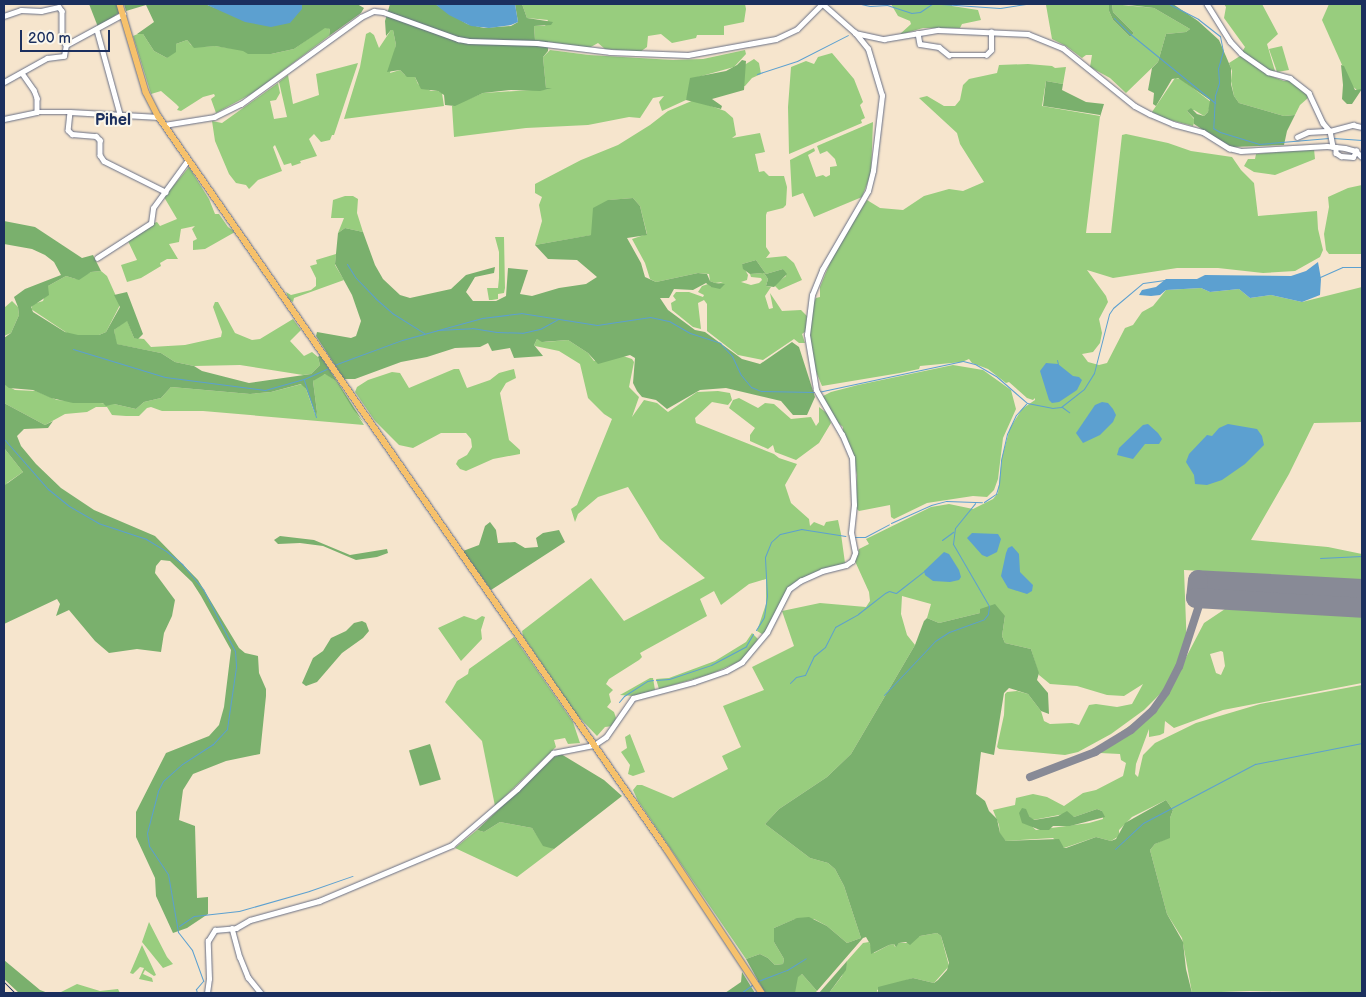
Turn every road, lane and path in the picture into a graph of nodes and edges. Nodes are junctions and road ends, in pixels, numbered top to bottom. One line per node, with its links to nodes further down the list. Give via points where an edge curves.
1 (120, 4): 4 (main road)
2 (822, 4): 8 (street); 18 (street, via 797,29 776,39 688,55 469,41 374,11 241,104 214,117)
3 (1208, 4): 21 (street, via 1241,53 1268,72 1290,78 1309,93)
4 (123, 14): 6 (street); 16 (main road, via 146,92)
5 (4, 16): 10 (street, via 21,10 41,11 59,7 62,11 62,38)
6 (97, 30): 10 (street); 15 (street)
7 (992, 32): 9 (street, via 938,30); 9 (street, via 990,50 986,55 950,55 939,47 920,44); 21 (street, via 1028,34 1063,48 1135,106 1173,124 1203,132 1229,148 1241,151)
8 (855, 33): 9 (street, via 884,40); 27 (street, via 870,54 882,96 873,171 863,203 822,270 812,295 806,335 816,390 852,458 854,505 851,534 854,557 846,565 822,571 789,589 767,632 742,662 694,682 633,698 613,729)
9 (918, 33)
10 (66, 45): 11 (street, via 64,56 47,58)
11 (22, 72): 12 (street); 13 (street, via 37,98)
12 (4, 82)
13 (37, 112): 14 (street); 17 (street)
14 (70, 112): 15 (street); 25 (street, via 68,130 72,134 96,136 100,140 100,155 104,161)
15 (120, 114): 16 (street)
16 (159, 117): 18 (main road)
17 (4, 119)
18 (164, 125): 24 (main road)
19 (1362, 127): 21 (street, via 1353,125)
20 (1297, 137): 21 (street, via 1308,132)
21 (1332, 140): 22 (street); 22 (street, via 1340,156 1354,157)
22 (1356, 151): 23 (street)
23 (1362, 158)
24 (188, 160): 25 (street); 27 (main road)
25 (166, 192): 26 (street, via 153,208 151,223)
26 (98, 258)
27 (594, 745): 28 (street, via 553,753 467,834 441,851 320,901); 31 (main road)
28 (232, 928): 29 (street, via 215,930 208,941); 30 (street, via 245,970)
29 (207, 993)
30 (261, 993)
31 (762, 993)

